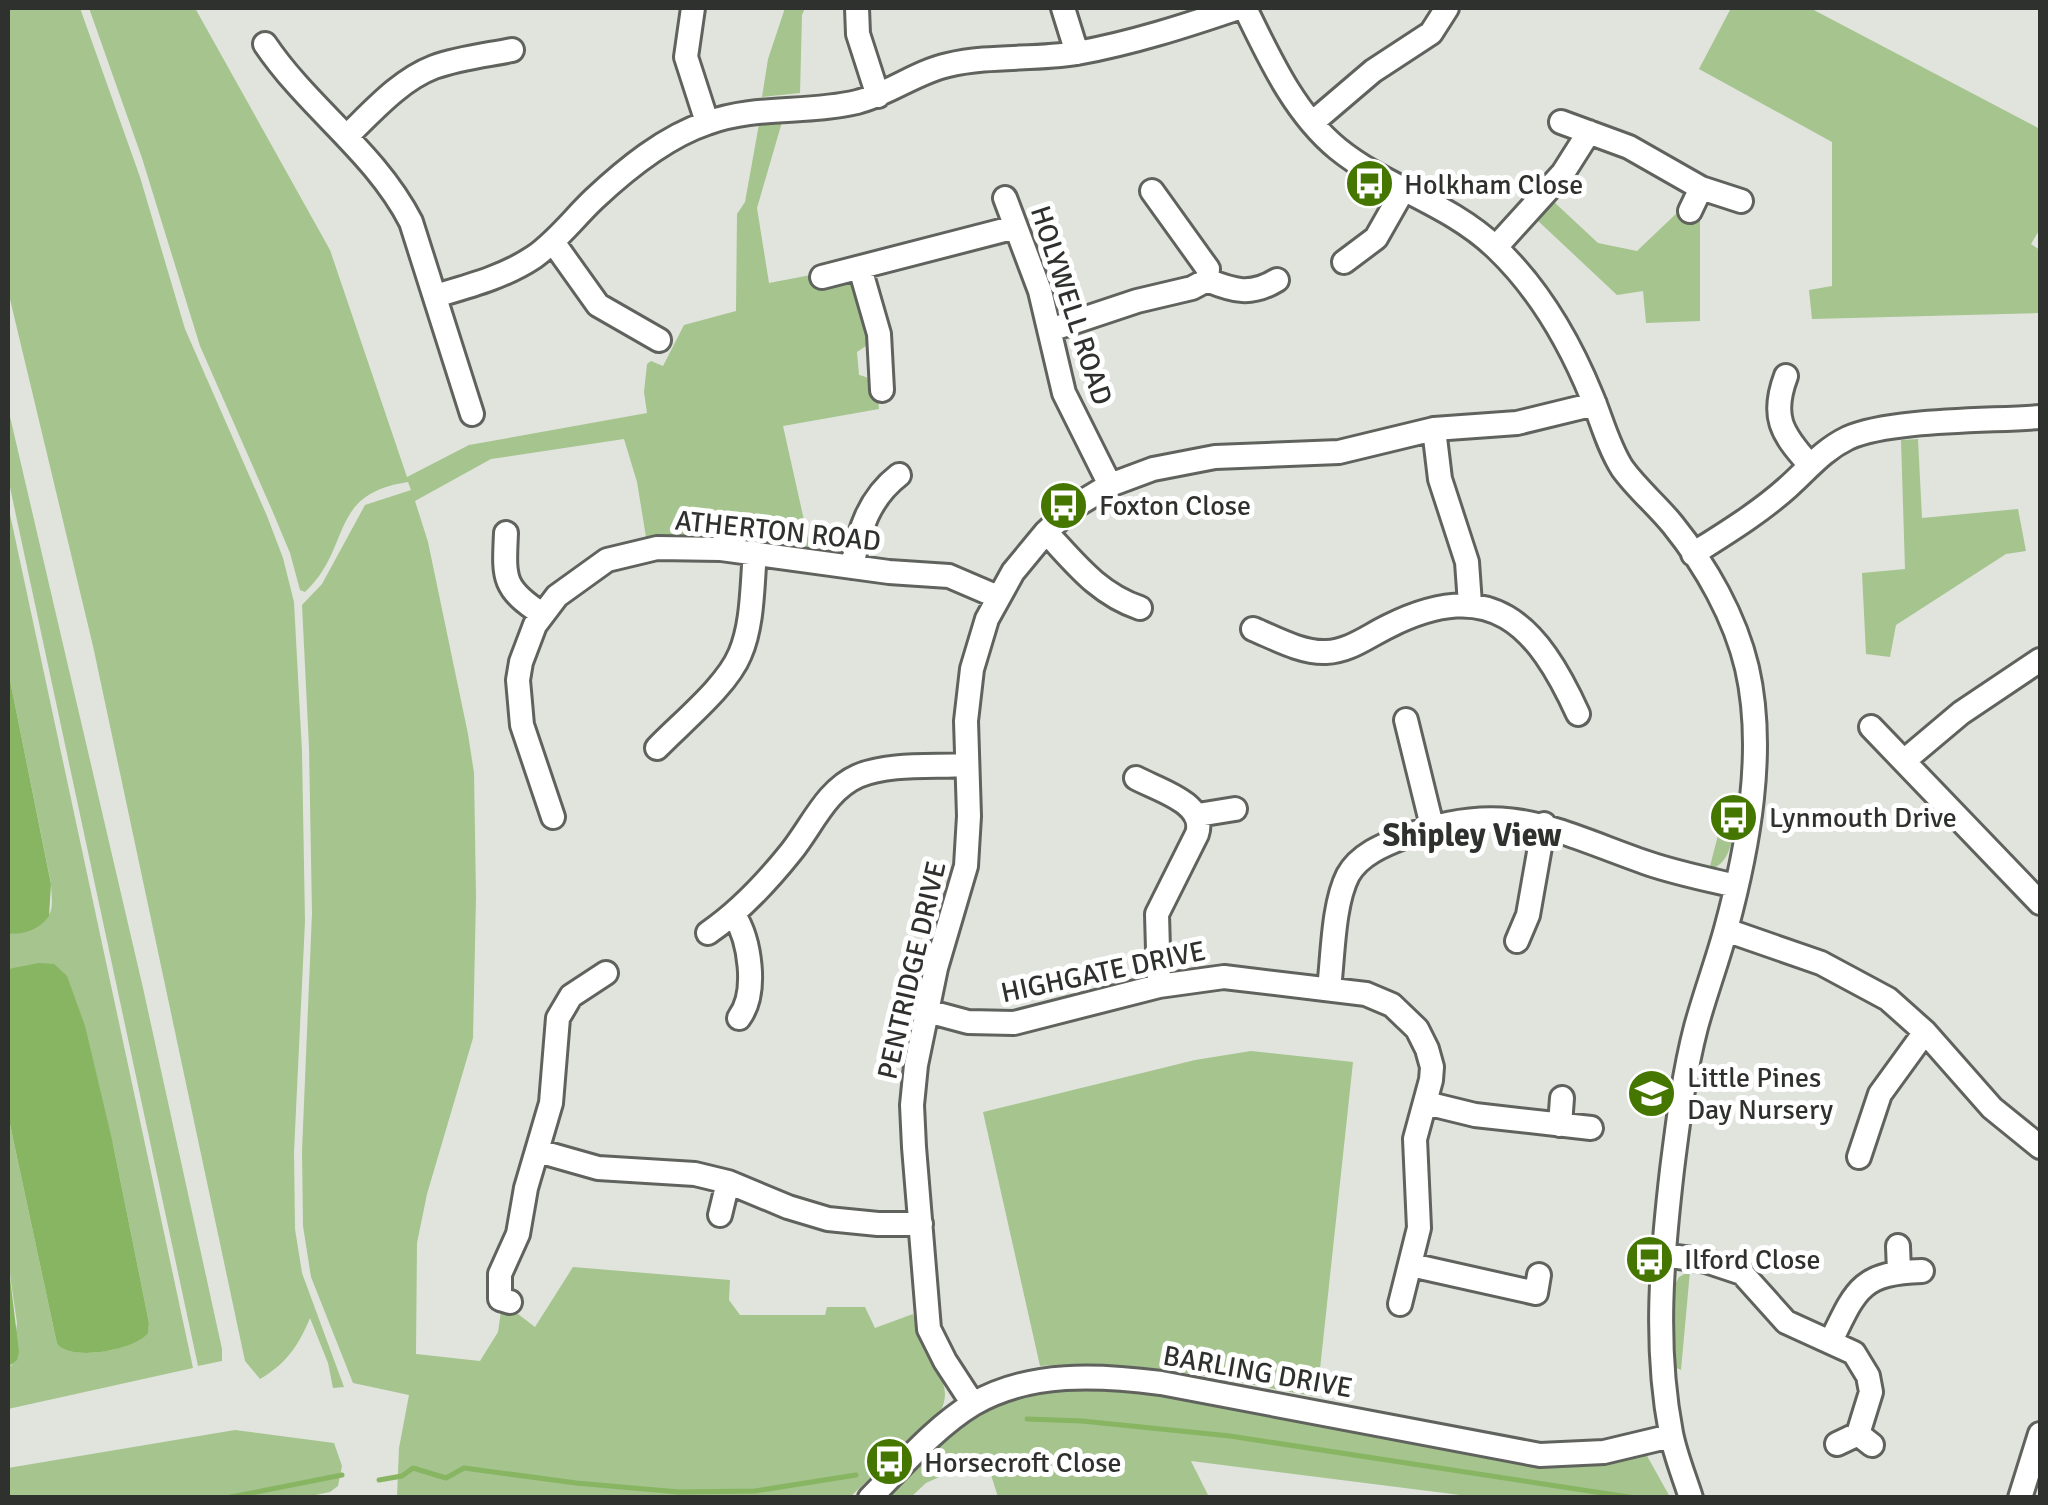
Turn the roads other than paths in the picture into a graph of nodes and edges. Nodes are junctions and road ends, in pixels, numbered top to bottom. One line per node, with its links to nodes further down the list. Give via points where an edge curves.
1 (693, 8): 12 (street, via 686,56)
2 (857, 8): 11 (street)
3 (1063, 8): 8 (street)
4 (1241, 8): 8 (street); 13 (street)
5 (1447, 8): 13 (street, via 1420,43 1373,71)
6 (265, 44): 9 (street)
7 (512, 51): 16 (street, via 422,72)
8 (1077, 52): 11 (street, via 954,64)
9 (286, 75): 10 (street); 16 (street)
10 (267, 90)
11 (878, 96): 12 (street)
12 (708, 122): 24 (street, via 655,150)
13 (1312, 122): 17 (street, via 1339,150)
14 (1561, 122): 15 (street)
15 (1589, 132): 18 (street, via 1650,156); 25 (street, via 1563,174)
16 (347, 136): 31 (street, via 400,199)
17 (1405, 187): 25 (street); 26 (street, via 1376,238)
18 (1701, 188): 21 (street); 22 (street)
19 (1152, 191): 29 (street, via 1208,269)
20 (1005, 198): 23 (street, HOLYWELL ROAD)
21 (1742, 201)
22 (1690, 211)
23 (1016, 227): 27 (street); 32 (street, HOLYWELL ROAD)
24 (553, 242): 31 (street, via 506,273); 33 (street, via 598,305)
25 (1496, 247): 36 (street, via 1553,320)
26 (1344, 262)
27 (860, 268): 28 (street); 35 (street, via 880,334 872,362)
28 (822, 278)
29 (1207, 280): 30 (street, via 1248,292); 32 (street)
30 (1277, 280)
31 (435, 296): 37 (street, via 450,385)
32 (1050, 330): 42 (street, HOLYWELL ROAD, via 1064,393)
33 (659, 342)
34 (1754, 388): 40 (street, via 1782,387 1776,408 1783,429)
35 (882, 390)
36 (1594, 404): 39 (street, PENTRIDGE DRIVE, via 1517,423); 46 (street, via 1622,467)
37 (472, 414)
38 (2040, 418): 40 (street, via 1863,433)
39 (1434, 429): 42 (street, PENTRIDGE DRIVE, via 1338,452 1184,462); 49 (street, via 1443,492 1467,562)
40 (1809, 464): 46 (street, via 1791,485)
41 (900, 475): 47 (street, via 870,507)
42 (1110, 485): 43 (street, PENTRIDGE DRIVE)
43 (1046, 532): 48 (street, PENTRIDGE DRIVE); 50 (street, via 1096,586)
44 (506, 533): 51 (street, via 510,588)
45 (755, 553): 47 (street, ATHERTON ROAD); 51 (street, ATHERTON ROAD, via 680,547 621,555 571,584); 59 (street, via 740,657 685,701)
46 (1693, 554): 68 (street, via 1727,612 1748,673 1753,764)
47 (852, 567): 48 (street, ATHERTON ROAD, via 949,576)
48 (998, 597): 61 (street, PENTRIDGE DRIVE, via 972,670)
49 (1470, 604): 53 (street, via 1411,616 1348,648); 56 (street, via 1517,623 1562,653)
50 (1140, 608)
51 (542, 614): 65 (street, ATHERTON ROAD, via 521,662 518,700)
52 (1252, 630): 53 (street)
53 (1310, 652): 55 (street)
54 (2034, 655): 60 (street)
55 (1300, 675)
56 (1578, 714)
57 (1871, 727): 60 (street)
58 (1402, 737): 67 (street)
59 (658, 748)
60 (1904, 761): 69 (street)
61 (966, 766): 70 (street, via 875,771 846,782); 77 (street, PENTRIDGE DRIVE, via 966,866)
62 (1136, 778): 64 (street)
63 (1235, 808): 64 (street)
64 (1198, 816): 75 (street, via 1199,828 1157,914)
65 (551, 818)
66 (1544, 824): 67 (street, via 1473,818); 68 (street, via 1670,871); 73 (street)
67 (1432, 826): 76 (street, via 1389,842 1353,867 1342,892)
68 (1736, 886): 71 (street)
69 (2035, 889)
70 (734, 915): 72 (street); 78 (street, via 744,935 750,990)
71 (1726, 930): 79 (street, via 1847,975); 91 (street, via 1695,1029)
72 (708, 933)
73 (1528, 934)
74 (606, 973): 85 (street, via 553,1005 553,1092)
75 (1159, 986): 76 (street, HIGHGATE DRIVE, via 1224,977); 77 (street, HIGHGATE DRIVE, via 1002,1024)
76 (1329, 989): 81 (street, HIGHGATE DRIVE, via 1384,1000 1417,1029 1432,1067)
77 (927, 1012): 89 (street, PENTRIDGE DRIVE, via 912,1105)
78 (741, 1019)
79 (1925, 1032): 84 (street, via 1992,1108); 86 (street, via 1857,1125)
80 (1562, 1098): 82 (street)
81 (1426, 1103): 82 (street); 92 (street, HIGHGATE DRIVE, via 1416,1139 1419,1228)
82 (1560, 1125): 83 (street)
83 (1591, 1128)
84 (2040, 1147)
85 (538, 1151): 87 (street, via 598,1168); 94 (street, via 518,1234 500,1274 500,1299)
86 (1860, 1157)
87 (728, 1182): 88 (street); 89 (street, via 828,1219)
88 (720, 1215)
89 (921, 1224): 97 (street, PENTRIDGE DRIVE, via 929,1329)
90 (1898, 1246): 96 (street, via 1911,1272 1868,1282)
91 (1664, 1255): 96 (street, via 1742,1273 1786,1322); 99 (street, via 1660,1336)
92 (1411, 1265): 93 (street, via 1536,1293); 95 (street, HIGHGATE DRIVE)
93 (1539, 1275)
94 (510, 1302)
95 (1400, 1304)
96 (1831, 1341): 100 (street, via 1854,1353 1868,1376 1867,1410)
97 (973, 1404): 99 (street, BARLING DRIVE, via 1029,1382 1111,1378 1540,1456 1604,1452); 101 (street, BARLING DRIVE)
98 (2040, 1434): 103 (street)
99 (1671, 1436): 102 (street)
100 (1855, 1441)
101 (870, 1498)
102 (1691, 1498)
103 (2020, 1498)

